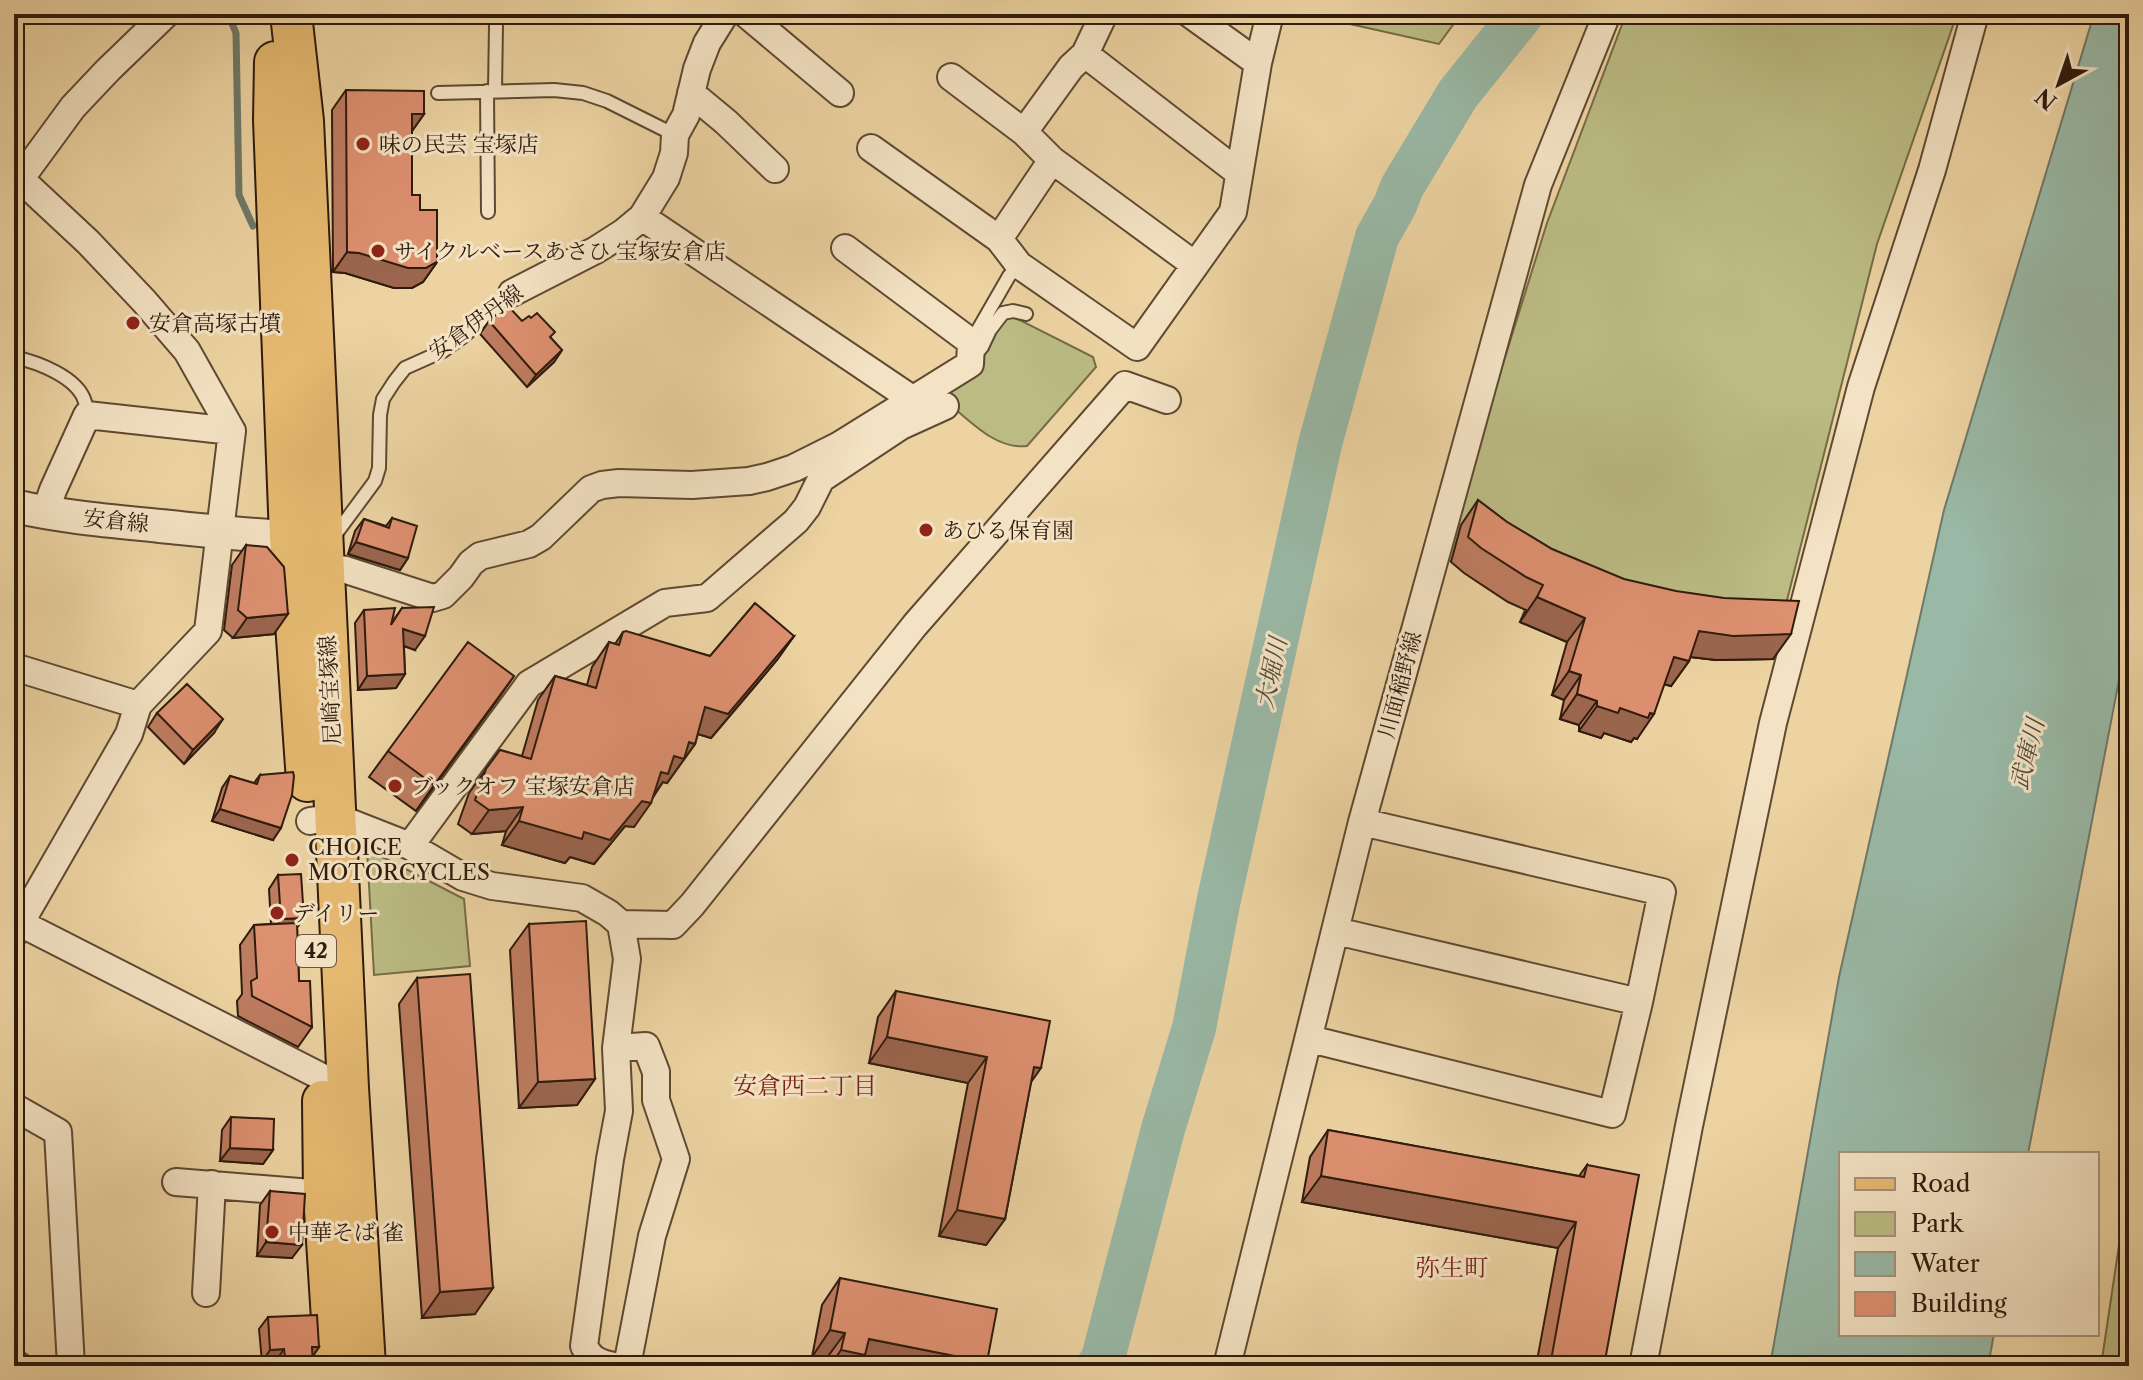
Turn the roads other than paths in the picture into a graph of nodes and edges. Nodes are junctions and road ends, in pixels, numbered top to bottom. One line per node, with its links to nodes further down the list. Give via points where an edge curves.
1 (166, 14): 25 (street, via 73,107)
2 (275, 14): 44 (main road, 尼崎宝塚線 / 42, via 274,120)
3 (291, 14): 44 (main road, 尼崎宝塚線 / 42, via 303,121)
4 (725, 14): 17 (street, 安倉伊丹線, via 707,43)
5 (746, 14): 18 (street)
6 (1104, 14): 12 (street)
7 (1190, 14): 13 (street)
8 (1270, 14): 13 (street)
9 (1607, 14): 48 (street, 川面稲野線, via 1538,185)
10 (1975, 14): 67 (street, via 1932,170 1861,387 1773,723)
11 (496, 25): 15 (lane)
12 (1085, 54): 19 (street); 24 (street)
13 (1258, 63): 24 (street)
14 (951, 77): 19 (street)
15 (491, 91): 16 (lane); 20 (lane, via 583,93); 26 (lane)
16 (438, 93)
17 (691, 93): 20 (street, 安倉伊丹線); 23 (street)
18 (840, 93)
19 (1024, 132): 22 (street)
20 (675, 135): 27 (street, 安倉伊丹線, via 666,178)
21 (871, 148): 28 (street)
22 (1052, 160): 28 (street); 31 (street)
23 (775, 169)
24 (1239, 173): 31 (street, via 1233,212)
25 (18, 176): 40 (street, via 88,242 187,351)
26 (488, 212)
27 (642, 217): 32 (street, 安倉伊丹線, via 596,250); 36 (street)
28 (999, 239): 30 (street)
29 (845, 248): 34 (street)
30 (1019, 265): 31 (street, via 1137,347); 34 (lane)
31 (1195, 265)
32 (512, 293): 44 (lane, 安倉伊丹線, via 443,351 405,368 383,399 375,481 338,531)
33 (1026, 314): 34 (lane, via 1003,313 977,353)
34 (971, 342): 36 (street, via 970,364)
35 (14, 357): 39 (lane, via 35,361 68,379 85,398)
36 (912, 399): 44 (street, via 838,446 767,477 692,485 619,483 591,489 541,537 480,556 443,595 433,598 346,570)
37 (1167, 400): 50 (street, via 1125,385 915,625 692,905 673,925)
38 (945, 406): 49 (street, via 901,426 821,479 796,521 707,598 665,603 529,684)
39 (87, 415): 40 (street); 42 (street)
40 (232, 431): 43 (street)
41 (14, 506): 42 (street, 安倉線)
42 (45, 513): 43 (street, 安倉線)
43 (219, 532): 44 (street); 46 (street, via 208,631)
44 (312, 547): 47 (main road, 尼崎宝塚線 / 42)
45 (14, 667): 46 (street)
46 (138, 705): 51 (street, via 129,734)
47 (323, 819): 49 (street); 56 (main road, 尼崎宝塚線 / 42); 64 (main road, 尼崎宝塚線 / 42, via 349,1104)
48 (1362, 822): 52 (street, 川面稲野線); 53 (street, via 1662,892)
49 (410, 846): 50 (street, via 463,877 492,886 582,898)
50 (621, 924): 55 (street, via 627,959)
51 (17, 928): 56 (street)
52 (1336, 931): 53 (street); 54 (street, 川面稲野線)
53 (1639, 1002): 54 (street, via 1612,1114)
54 (1310, 1039): 66 (street, 川面稲野線)
55 (616, 1048): 65 (street, via 619,1111 584,1346 589,1357); 65 (street, via 646,1046 656,1072 656,1100 676,1159)
56 (322, 1077): 60 (main road, 尼崎宝塚線 / 42)
57 (14, 1107): 62 (street, via 58,1132)
58 (176, 1182): 59 (street)
59 (212, 1184): 60 (street); 61 (street)
60 (324, 1194): 63 (main road, 尼崎宝塚線 / 42)
61 (206, 1293)
62 (71, 1366)
63 (335, 1366)
64 (365, 1366)
65 (614, 1366)
66 (1227, 1366)
67 (1643, 1366)

